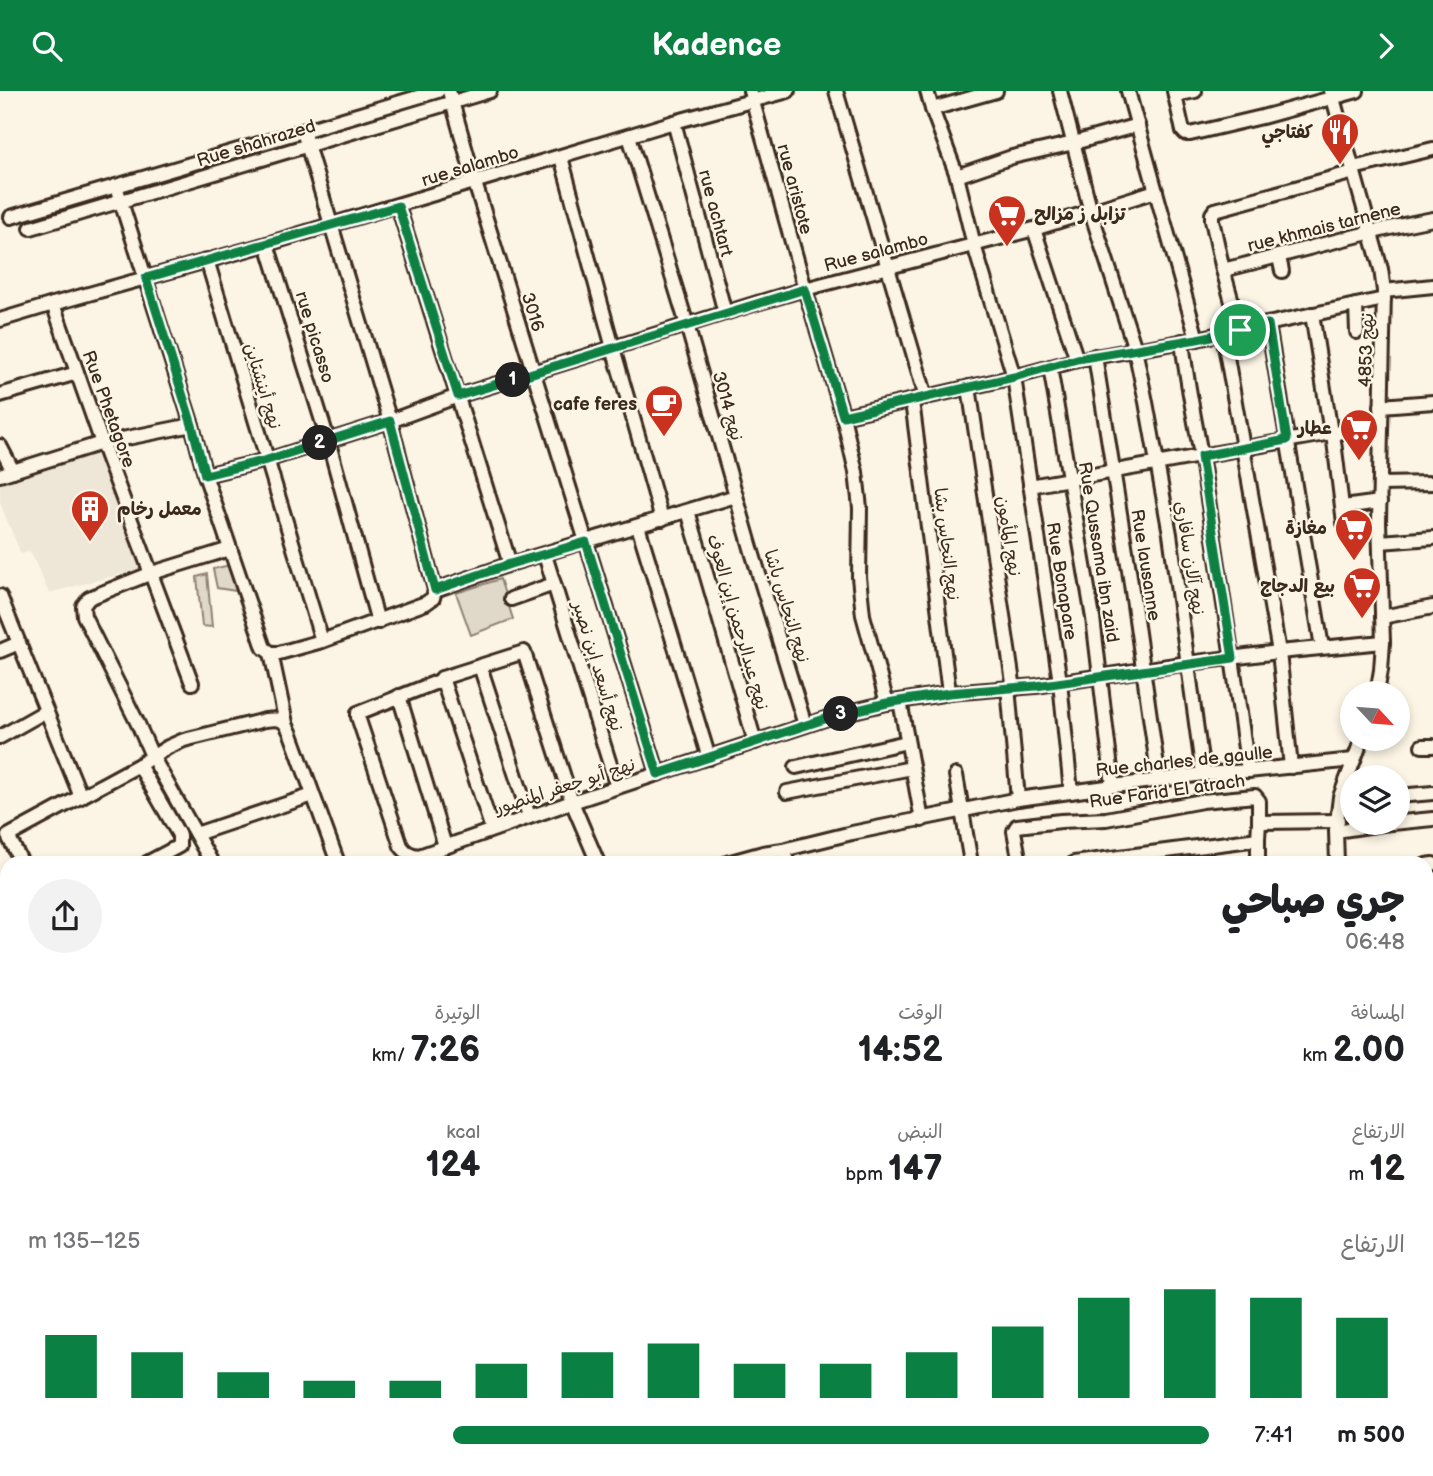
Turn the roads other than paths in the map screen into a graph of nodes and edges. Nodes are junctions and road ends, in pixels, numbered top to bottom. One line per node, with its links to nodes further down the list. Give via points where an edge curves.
1 (438, 91): 18 (street)
2 (490, 91): 14 (street, Rue shahrazed)
3 (788, 91): 13 (street, rue salambo)
4 (836, 91): 42 (street)
5 (927, 91): 15 (street, Rue Bonapare)
6 (996, 91): 15 (street)
7 (1060, 91): 20 (street, نهج آلان سافاري)
8 (1128, 91): 17 (street)
9 (1195, 91): 11 (street)
10 (1357, 91): 12 (street)
11 (1174, 93): 12 (street, via 1186,134 1262,117)
12 (1331, 94): 24 (street, نهج 4853)
13 (752, 96): 16 (street, rue salambo); 47 (street, rue aristote)
14 (451, 97): 21 (street, Rue shahrazed); 26 (street, 3016)
15 (932, 109): 25 (street, Rue Bonapare)
16 (674, 122): 19 (street, rue salambo); 51 (street, rue achtart)
17 (1138, 125): 20 (street); 28 (street)
18 (303, 131): 21 (street); 27 (street)
19 (629, 136): 23 (street, rue salambo); 55 (street, نهج 3014)
20 (1074, 143): 25 (street); 31 (street, نهج آلان سافاري)
21 (308, 145): 29 (street, Rue shahrazed); 34 (street)
22 (1433, 149): 24 (street)
23 (561, 157): 26 (street, rue salambo); 61 (street)
24 (1354, 170): 37 (street, نهج 4853); 43 (street, via 1215,211 1212,220)
25 (957, 176): 39 (street, Rue Bonapare)
26 (475, 183): 30 (street, rue salambo); 67 (street, 3016)
27 (116, 186): 29 (street); 32 (street)
28 (1156, 191): 31 (street, Rue salambo); 59 (street)
29 (122, 202): 35 (street, Rue shahrazed); 45 (street)
30 (398, 206): 34 (street, rue salambo); 71 (street)
31 (1091, 212): 36 (street, Rue salambo); 62 (street, نهج آلان سافاري)
32 (11, 217)
33 (1433, 219): 37 (street, rue khmais tarnene)
34 (331, 225): 38 (street, rue salambo); 77 (street)
35 (32, 228)
36 (1034, 229): 39 (street, Rue salambo); 64 (street)
37 (1371, 232): 40 (street, rue khmais tarnene); 48 (street, نهج 4853)
38 (267, 244): 41 (street, rue salambo); 81 (street, rue picasso)
39 (974, 246): 42 (street, Rue salambo); 68 (street, Rue Bonapare)
40 (1279, 257): 43 (street, rue khmais tarnene); 44 (street)
41 (207, 261): 45 (street, rue salambo); 87 (street, نهج أينشتاين)
42 (888, 267): 47 (street, Rue salambo); 72 (street)
43 (1223, 270): 56 (street)
44 (1282, 271)
45 (146, 278): 49 (street, rue salambo); 78 (street)
46 (1433, 286): 48 (street)
47 (805, 289): 51 (street, Rue salambo); 76 (street, rue aristote)
48 (1384, 295): 50 (street); 75 (street, نهج 4853)
49 (53, 304): 53 (street, rue salambo); 66 (street, Rue Phetagore)
50 (1356, 305): 52 (street); 57 (street)
51 (725, 313): 55 (street, Rue salambo)
52 (1312, 314): 54 (street); 80 (street)
53 (0, 320)
54 (1268, 324): 56 (street); 82 (street)
55 (687, 325): 61 (street, Rue salambo); 97 (street, نهج 3014)
56 (1240, 330): 58 (street)
57 (1357, 331)
58 (1223, 334): 59 (street); 85 (street)
59 (1197, 339): 60 (street)
60 (1182, 341): 62 (street); 86 (street)
61 (613, 348): 67 (street, Rue salambo); 101 (street)
62 (1135, 349): 63 (street); 88 (street, نهج آلان سافاري)
63 (1095, 356): 64 (street); 90 (street, Rue lausanne)
64 (1077, 359): 65 (street)
65 (1050, 367): 68 (street); 93 (street, Rue Qussama ibn zaid)
66 (77, 373): 70 (street); 83 (street, Rue Phetagore)
67 (534, 374): 71 (street, Rue salambo); 105 (street, 3016)
68 (1014, 377): 69 (street); 96 (street, Rue Bonapare)
69 (970, 387): 72 (street); 134 (street, نهج المأمون)
70 (0, 395)
71 (458, 396): 77 (street, Rue salambo); 109 (street)
72 (926, 397): 73 (street)
73 (912, 401): 76 (street); 135 (street, نهج النحاس بشا)
74 (1433, 402): 75 (street)
75 (1381, 406): 79 (street, نهج 4853)
76 (843, 416): 137 (street, rue aristote, via 860,508 863,615)
77 (390, 421): 81 (street, Rue salambo); 112 (street)
78 (192, 425): 83 (street); 92 (street)
79 (1381, 429): 80 (street); 95 (street, نهج 4853)
80 (1332, 433): 82 (street); 99 (street)
81 (328, 440): 87 (street, Rue salambo); 117 (street, rue picasso)
82 (1287, 440): 85 (street); 121 (street)
83 (102, 443): 89 (street); 110 (street, Rue Phetagore)
84 (0, 446): 89 (street)
85 (1244, 448): 86 (street); 123 (street)
86 (1201, 456): 88 (street); 125 (street)
87 (267, 460): 92 (street, Rue salambo); 118 (street, نهج أينشتاين)
88 (1157, 463): 90 (street); 126 (street, نهج آلان سافاري)
89 (13, 471): 91 (street)
90 (1114, 471): 93 (street); 128 (street, Rue lausanne)
91 (0, 475)
92 (205, 475): 107 (street)
93 (1070, 479): 96 (street); 129 (street, Rue Qussama ibn zaid)
94 (1433, 483): 95 (street)
95 (1380, 484): 98 (street, نهج 4853)
96 (1030, 487): 133 (street, Rue Bonapare)
97 (736, 496): 100 (street); 140 (street, نهج النحاس باشا)
98 (1380, 502): 99 (street); 106 (street, نهج 4853)
99 (1343, 507): 102 (street)
100 (688, 511): 101 (street); 143 (street, نهج عبدالرحمن إبن العوف)
101 (662, 519): 103 (street)
102 (1344, 523)
103 (638, 526): 105 (street); 146 (street)
104 (1433, 538): 106 (street)
105 (586, 542): 108 (street); 153 (street, 3016)
106 (1380, 542): 116 (street, نهج 4853)
107 (230, 549): 110 (street); 124 (street, via 264,648)
108 (545, 555): 109 (street); 111 (street, نهج أسعد إبن نصير)
109 (510, 564): 112 (street)
110 (152, 573): 132 (street, Rue Phetagore); 145 (street, via 89,598 83,606)
111 (554, 584): 114 (street); 158 (street, نهج أسعد إبن نصير)
112 (435, 590): 117 (street, via 426,603)
113 (0, 596): 120 (street)
114 (511, 599)
115 (1433, 607): 116 (street)
116 (1382, 617): 119 (street, نهج 4853)
117 (378, 622): 118 (street)
118 (322, 641): 124 (street)
119 (1383, 642): 121 (street, نهج أبو جعفر المنصور); 131 (street, نهج 4853)
120 (19, 643): 122 (street); 138 (street)
121 (1322, 647): 123 (street, نهج أبو جعفر المنصور)
122 (0, 651)
123 (1279, 652): 125 (street, نهج أبو جعفر المنصور); 150 (street)
124 (271, 653): 139 (street)
125 (1233, 658): 126 (street, نهج أبو جعفر المنصور); 152 (street)
126 (1189, 663): 128 (street, نهج أبو جعفر المنصور); 154 (street, نهج آلان سافاري)
127 (480, 666): 130 (street); 166 (street, via 524,652); 168 (street)
128 (1144, 670): 129 (street, نهج أبو جعفر المنصور); 156 (street, Rue lausanne)
129 (1101, 677): 133 (street, نهج أبو جعفر المنصور); 157 (street, Rue Qussama ibn zaid)
130 (442, 678): 136 (street); 173 (street)
131 (1379, 681)
132 (192, 683)
133 (1060, 683): 134 (street, نهج أبو جعفر المنصور); 160 (street, Rue Bonapare)
134 (1011, 688): 135 (street, نهج أبو جعفر المنصور); 165 (street, نهج المأمون)
135 (949, 693): 137 (street, نهج أبو جعفر المنصور)
136 (399, 697): 177 (street); 183 (street, via 362,711 358,717 401,846)
137 (893, 702): 140 (street, نهج أبو جعفر المنصور); 142 (street, rue aristote)
138 (46, 711): 141 (street); 164 (street)
139 (286, 723): 145 (street, via 278,718 252,723 184,740); 162 (street)
140 (805, 725): 143 (street, نهج أبو جعفر المنصور)
141 (0, 737)
142 (907, 741): 149 (street); 151 (street, rue aristote)
143 (755, 742): 146 (street, نهج أبو جعفر المنصور)
144 (1357, 751): 147 (street)
145 (152, 756): 148 (street); 174 (street)
146 (709, 758): 153 (street, نهج أبو جعفر المنصور)
147 (1353, 760): 150 (street, Rue charles de gaulle); 172 (street, via 1340,797)
148 (139, 765): 164 (street); 180 (street, via 179,835 179,846)
149 (796, 767)
150 (1291, 767): 152 (street, Rue charles de gaulle)
151 (912, 768): 159 (street); 170 (street, rue aristote)
152 (1248, 771): 154 (street, Rue charles de gaulle)
153 (658, 774): 158 (street, نهج أبو جعفر المنصور)
154 (1203, 774): 156 (street, Rue charles de gaulle)
155 (956, 775): 167 (street)
156 (1159, 780): 157 (street, Rue charles de gaulle)
157 (1113, 786): 160 (street, Rue charles de gaulle)
158 (617, 787): 166 (street, نهج أبو جعفر المنصور)
159 (788, 792)
160 (1071, 792): 165 (street, Rue charles de gaulle)
161 (1433, 793): 163 (street)
162 (313, 795): 174 (street); 182 (street)
163 (1410, 795)
164 (81, 797): 175 (street)
165 (1018, 799): 167 (street, Rue charles de gaulle)
166 (572, 802): 168 (street, نهج أبو جعفر المنصور); 185 (street)
167 (962, 810): 170 (street, Rue charles de gaulle); 188 (street)
168 (529, 816): 173 (street, نهج أبو جعفر المنصور)
169 (1433, 819): 172 (street)
170 (922, 820): 178 (street, Rue charles de gaulle)
171 (1259, 821): 172 (street); 176 (street); 189 (street, Rue Farid El atrach, via 1255,796 1106,819 1017,826)
172 (1337, 826): 192 (street)
173 (492, 829): 177 (street, نهج أبو جعفر المنصور)
174 (196, 834): 181 (street)
175 (4, 838): 179 (street)
176 (1258, 839): 190 (street); 191 (street)
177 (445, 846): 184 (street, نهج أبو جعفر المنصور)
178 (783, 850): 186 (street, Rue charles de gaulle); 187 (street)
179 (17, 856)
180 (160, 856)
181 (208, 856)
182 (335, 856)
183 (414, 856)
184 (426, 856)
185 (595, 856)
186 (752, 856)
187 (785, 856)
188 (970, 856)
189 (1019, 856)
190 (1128, 856)
191 (1258, 856)
192 (1337, 856)

